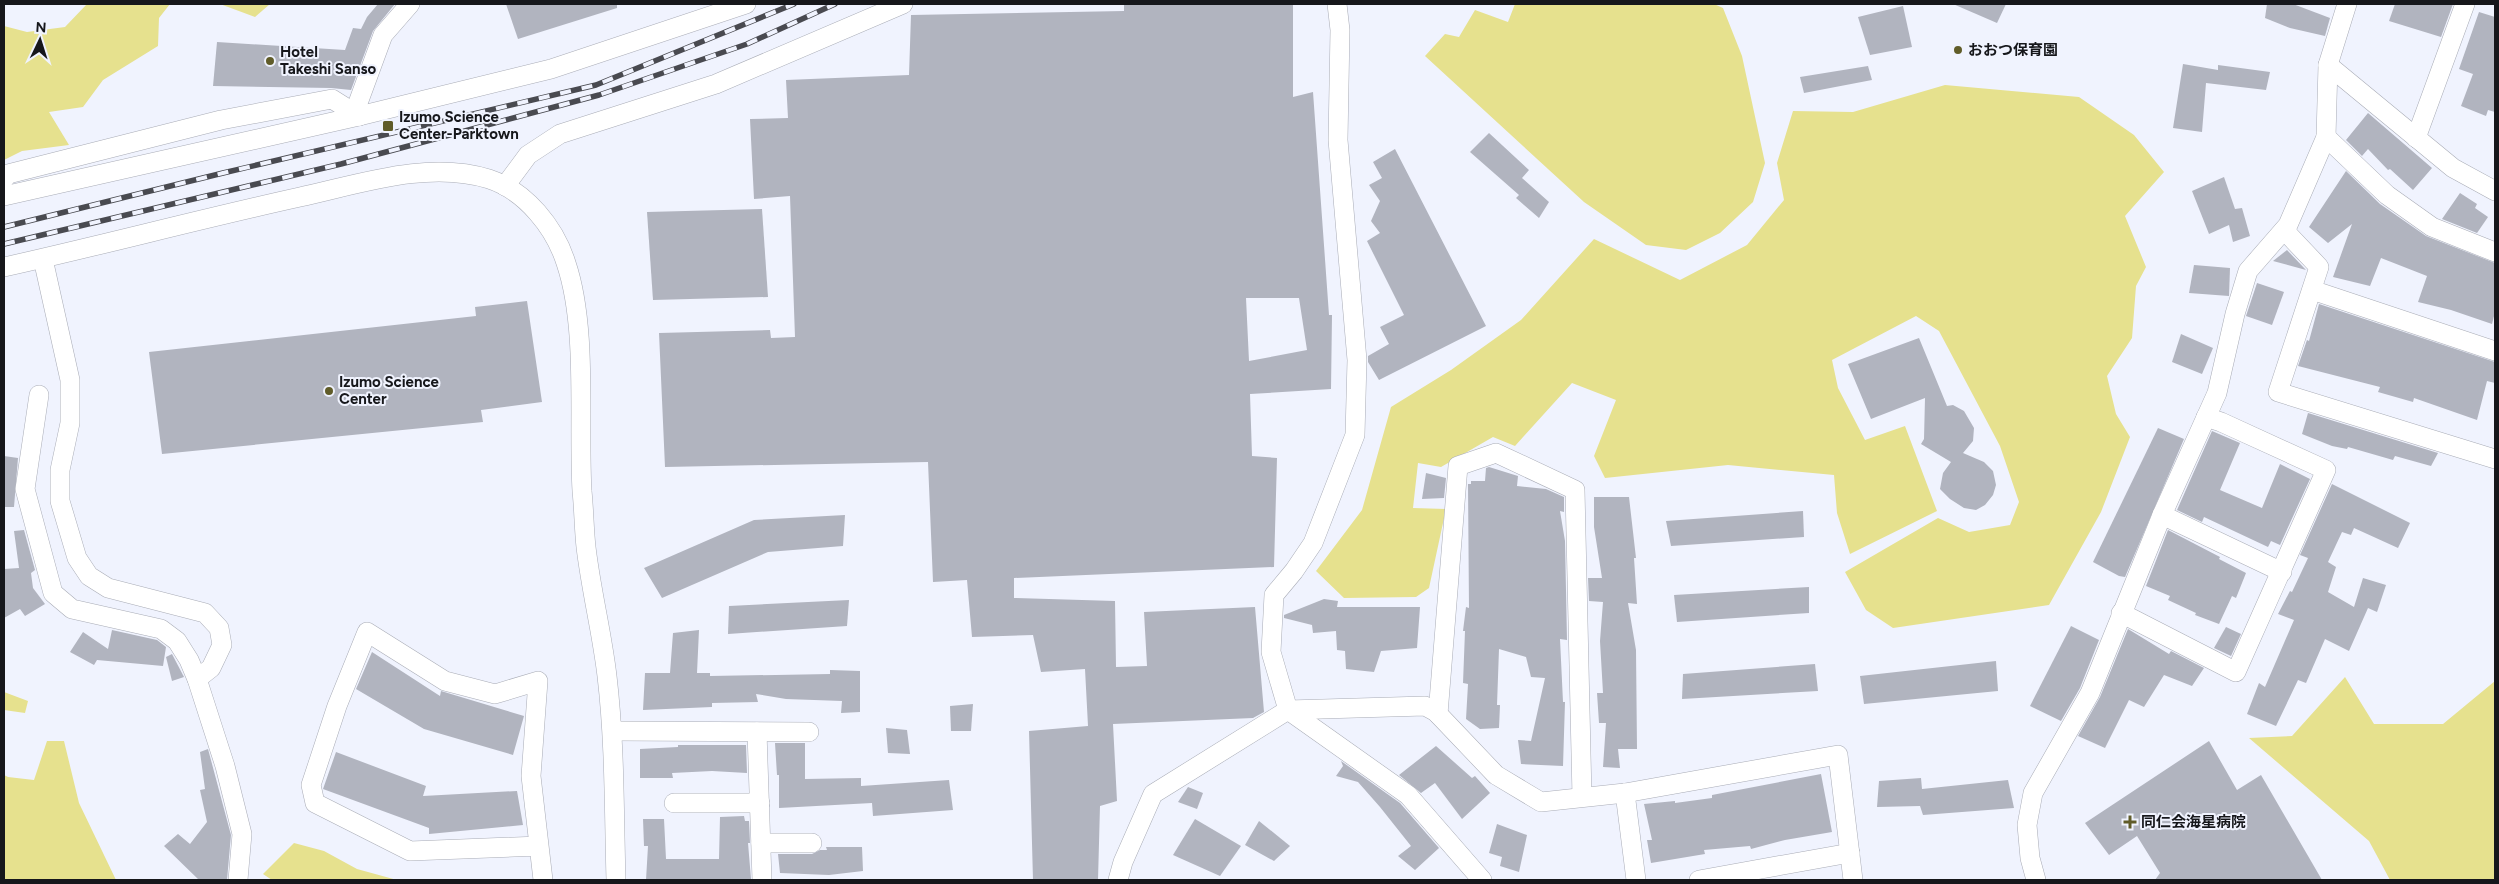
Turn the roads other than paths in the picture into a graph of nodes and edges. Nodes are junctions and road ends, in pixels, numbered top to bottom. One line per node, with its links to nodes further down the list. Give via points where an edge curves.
1 (410, 4): 8 (street, via 383,34 358,103)
2 (746, 4): 8 (street, via 552,69)
3 (904, 4): 12 (street, via 716,84 560,134 528,155)
4 (1337, 4): 28 (street, via 1340,30 1338,140 1357,360 1355,435 1313,543 1274,595 1271,652)
5 (2348, 4): 7 (street)
6 (2465, 4): 10 (street)
7 (2328, 65): 9 (street); 10 (street)
8 (359, 116): 11 (street, via 332,99 221,120 8,174); 14 (street)
9 (2326, 137): 15 (street); 16 (street, via 2387,195 2432,227)
10 (2416, 138): 13 (street, via 2452,168)
11 (4, 179)
12 (506, 186): 17 (street, via 488,179 456,174 410,174 201,219); 30 (street, via 529,204 554,234 567,264 577,313 586,548 607,673)
13 (2495, 191)
14 (4, 196)
15 (2284, 230): 19 (street, via 2319,267); 22 (street, via 2248,271 2217,393)
16 (2495, 252)
17 (43, 258): 18 (street); 27 (street, via 70,380 70,423 60,470 60,501 77,558 89,576 108,588 205,614 219,628 222,645 211,668)
18 (4, 267)
19 (2312, 290): 20 (street); 23 (street, via 2278,392)
20 (2495, 351)
21 (39, 395): 27 (street, via 25,489 53,592 72,609 161,629 177,641)
22 (2206, 417): 24 (street); 25 (street, via 2326,470)
23 (2495, 459)
24 (2162, 515): 25 (street); 26 (street)
25 (2282, 572): 26 (street, via 2236,672)
26 (2121, 613): 50 (street, via 2090,693 2033,793 2027,826)
27 (197, 679): 41 (street, via 225,766 242,834)
28 (1288, 710): 29 (street, via 1425,706); 45 (street, via 1153,794); 46 (street, via 1408,795)
29 (1438, 714): 34 (street, via 1496,775 1541,802); 34 (street, via 1458,466 1496,453 1575,490)
30 (613, 731): 31 (street); 43 (street)
31 (757, 732): 32 (street); 36 (street)
32 (809, 732)
33 (1626, 793): 34 (street); 40 (street, via 1838,755); 47 (street)
34 (1582, 797)
35 (674, 803): 36 (street)
36 (760, 803): 37 (street)
37 (761, 843): 38 (street); 44 (street)
38 (812, 843)
39 (539, 846): 39 (street, via 410,851 315,803 311,785 337,706 367,632 445,681 495,694 538,681 531,776); 42 (street)
40 (1850, 852): 48 (street); 49 (street)
41 (238, 880)
42 (542, 880)
43 (616, 880)
44 (762, 880)
45 (1118, 880)
46 (1482, 880)
47 (1636, 880)
48 (1699, 880)
49 (1854, 880)
50 (2036, 880)

